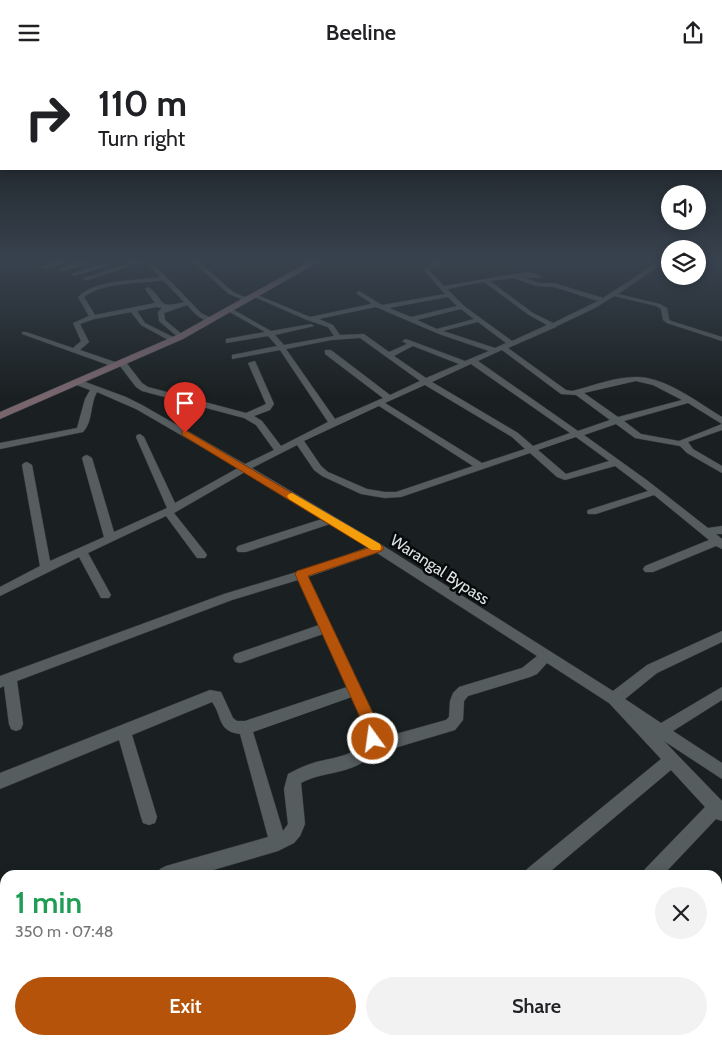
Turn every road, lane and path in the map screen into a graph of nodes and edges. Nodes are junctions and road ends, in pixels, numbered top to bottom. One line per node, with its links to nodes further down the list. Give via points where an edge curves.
1 (86, 306): 16 (street)
2 (156, 306): 14 (street)
3 (163, 306): 12 (street)
4 (175, 306): 12 (street)
5 (191, 306): 18 (street)
6 (237, 306): 15 (main road)
7 (272, 306): 17 (street)
8 (377, 306): 17 (street); 19 (street)
9 (520, 306): 21 (street)
10 (594, 306): 21 (street)
11 (659, 306): 28 (street, via 664,308 669,322)
12 (169, 307): 27 (street, via 161,312 162,321)
13 (462, 307): 19 (street); 20 (street)
14 (132, 310): 16 (street); 27 (street, via 143,324)
15 (230, 310): 18 (main road); 25 (street)
16 (93, 317): 33 (street, via 76,323 85,342)
17 (313, 319): 26 (street, via 331,326)
18 (211, 320): 27 (main road)
19 (408, 320): 23 (street)
20 (480, 321): 23 (street); 30 (street)
21 (554, 326): 30 (street)
22 (311, 327): 25 (street)
23 (437, 331): 32 (street)
24 (24, 333): 33 (street)
25 (270, 333): 29 (street); 31 (street)
26 (338, 337): 31 (street); 35 (street, via 361,336)
27 (176, 338): 39 (main road)
28 (722, 339)
29 (229, 341)
30 (512, 343): 32 (street)
31 (282, 348): 36 (street); 51 (street)
32 (498, 349): 37 (street); 43 (street, via 557,389)
33 (75, 350): 39 (street)
34 (328, 352): 44 (street)
35 (390, 355): 37 (street, via 410,342); 40 (street)
36 (235, 357)
37 (469, 362): 40 (street); 53 (street, via 509,385)
38 (252, 363): 48 (street, via 270,404)
39 (119, 364): 41 (main road); 48 (street, via 144,389)
40 (425, 381): 44 (street); 58 (street, via 500,425)
41 (77, 382): 42 (street, Warangal Bypass); 47 (main road)
42 (95, 389): 57 (street, via 80,430); 64 (street, Warangal Bypass, via 139,407)
43 (578, 392): 45 (street, via 642,379); 49 (street)
44 (389, 398): 46 (street)
45 (687, 401): 49 (street); 50 (street)
46 (380, 403): 51 (street); 63 (street)
47 (0, 416)
48 (247, 416): 59 (street, via 258,423)
49 (616, 421): 53 (street); 56 (street, via 646,438)
50 (722, 421)
51 (334, 423): 55 (street)
52 (722, 427): 56 (street, via 683,441)
53 (576, 434): 58 (street); 61 (street)
54 (140, 437): 67 (street)
55 (299, 440): 59 (street); 63 (street, via 317,468 325,474 375,494 397,495)
56 (683, 444): 65 (street)
57 (0, 447)
58 (532, 449): 61 (street, via 554,471 565,477); 63 (street)
59 (279, 450): 64 (street)
60 (88, 458): 72 (street)
61 (616, 462): 66 (street)
62 (27, 465): 78 (street)
63 (482, 467)
64 (245, 468): 67 (street); 69 (street, Warangal Bypass)
65 (722, 470)
66 (654, 492): 68 (street); 71 (street)
67 (171, 511): 72 (street); 77 (street)
68 (592, 512)
69 (331, 520): 74 (street, Warangal Bypass); 75 (street)
70 (722, 529): 71 (street)
71 (706, 532): 73 (street)
72 (110, 538): 76 (street)
73 (720, 543): 79 (street)
74 (378, 548): 80 (street); 85 (street, Warangal Bypass)
75 (242, 549)
76 (82, 552): 78 (street); 82 (street)
77 (201, 555)
78 (46, 568): 81 (street)
79 (649, 569)
80 (301, 574): 83 (street); 87 (street, via 228,597)
81 (0, 592)
82 (105, 595)
83 (326, 628): 86 (street); 88 (street)
84 (722, 636): 90 (street, via 652,669)
85 (546, 656): 90 (street, Warangal Bypass); 95 (street, via 532,670 459,695 456,699 456,720 450,725)
86 (240, 658)
87 (5, 681): 91 (street)
88 (355, 690): 92 (street); 95 (street, via 372,726 373,739)
89 (722, 693): 94 (street)
90 (614, 699): 94 (street, Warangal Bypass); 96 (street)
91 (16, 724)
92 (245, 729): 93 (street, via 232,727 220,699 210,696); 101 (street)
93 (123, 730): 98 (street); 100 (street)
94 (662, 730): 97 (street, Warangal Bypass)
95 (369, 749): 101 (street, via 350,761 301,773 293,779 291,790 296,830)
96 (672, 760): 99 (street); 103 (street)
97 (719, 766)
98 (0, 781)
99 (719, 810): 104 (street)
100 (149, 817)
101 (278, 843): 102 (street)
102 (184, 870)
103 (539, 870)
104 (656, 870)

